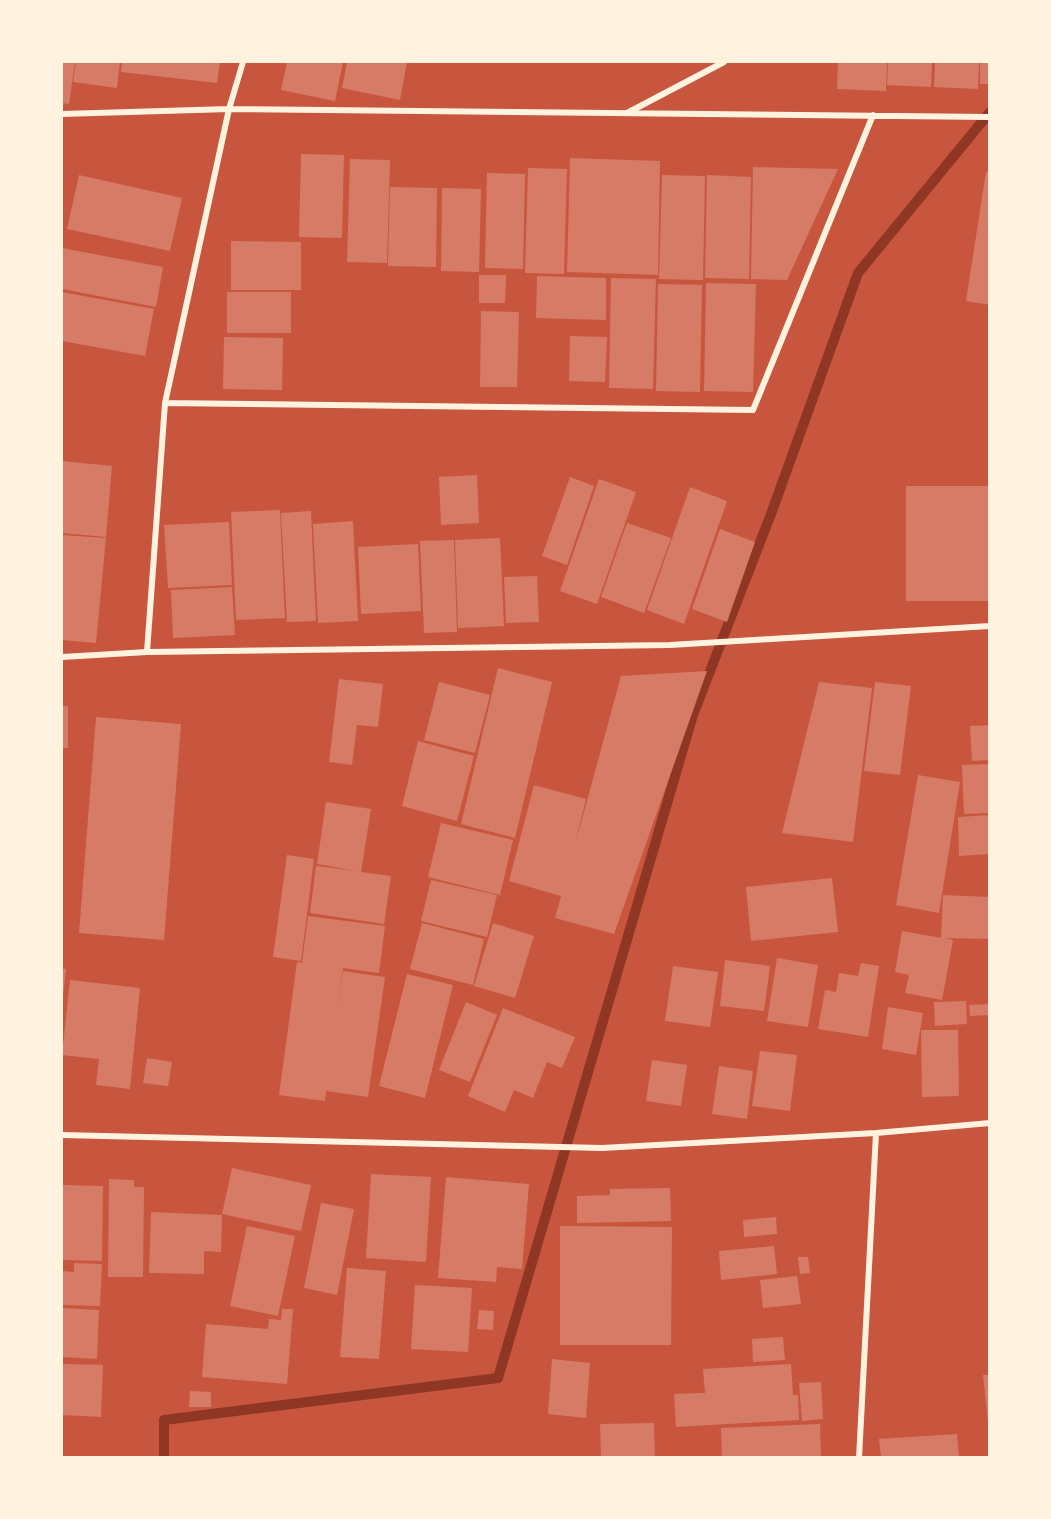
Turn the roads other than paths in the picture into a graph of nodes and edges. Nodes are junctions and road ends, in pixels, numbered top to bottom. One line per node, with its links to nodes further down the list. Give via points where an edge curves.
1 (243, 62): 3 (street)
2 (724, 62): 5 (street)
3 (229, 109): 4 (street); 5 (street); 8 (street)
4 (62, 114)
5 (626, 114): 6 (street)
6 (873, 115): 7 (street); 8 (street, via 753,410)
7 (990, 117)
8 (165, 403): 10 (street)
9 (990, 626): 10 (street, via 670,645)
10 (147, 652): 11 (street)
11 (62, 657)
12 (990, 1123): 13 (street)
13 (876, 1133): 14 (street, via 602,1148); 15 (street)
14 (62, 1135)
15 (859, 1458)

